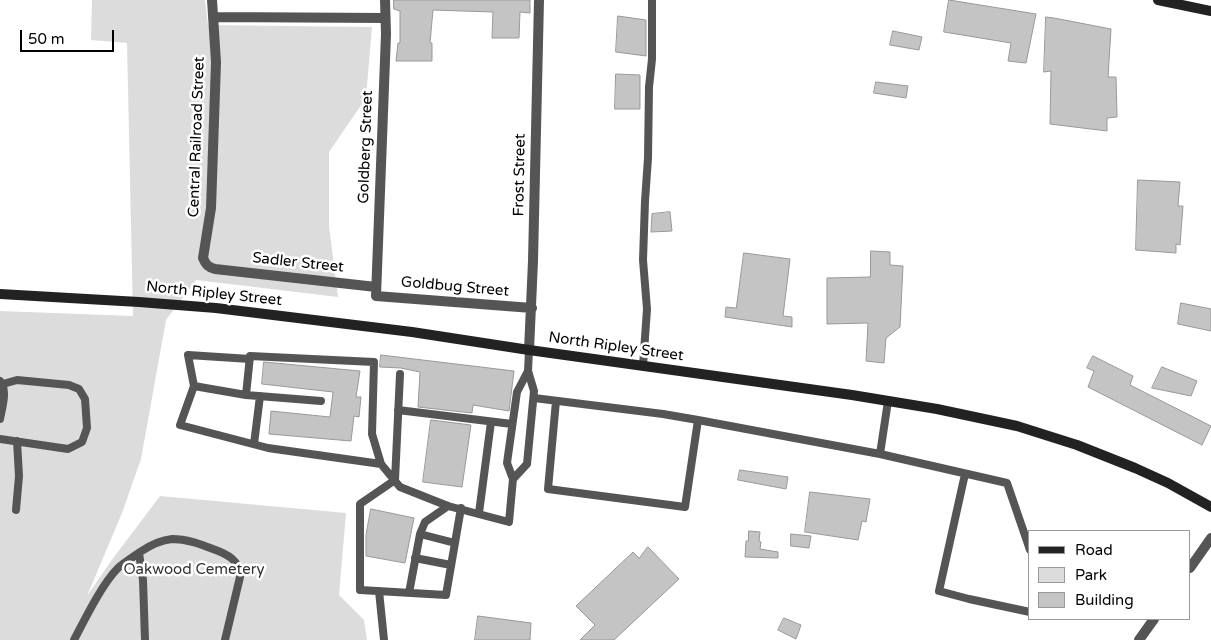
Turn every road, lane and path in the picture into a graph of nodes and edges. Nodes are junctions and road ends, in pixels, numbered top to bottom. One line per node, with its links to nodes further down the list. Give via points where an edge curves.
1 (212, 0): 7 (street, Central Railroad Street)
2 (385, 0): 8 (street, Goldberg Street)
3 (540, 0): 12 (street, Frost Street)
4 (652, 0): 15 (lane, via 643,260 647,309)
5 (1158, 0): 6 (main road)
6 (1211, 10)
7 (214, 17): 8 (street); 9 (street, Central Railroad Street, via 216,62 211,208 203,258 205,264)
8 (385, 18): 10 (street, Goldberg Street)
9 (215, 269): 10 (street, Sadler Street)
10 (376, 292): 12 (street, Goldbug Street)
11 (0, 294): 13 (main road, North Ripley Street, via 216,308)
12 (532, 308): 13 (street, Frost Street)
13 (529, 350): 15 (main road, North Ripley Street); 16 (lane)
14 (250, 359): 19 (lane, via 188,355); 20 (lane); 35 (lane, via 250,356 374,362 372,434)
15 (643, 366): 25 (main road, North Ripley Street)
16 (528, 371): 22 (lane); 30 (lane, via 516,392)
17 (400, 374): 26 (lane)
18 (1, 382): 27 (lane, via 4,390); 32 (lane, via 17,380 69,385 79,389 85,399 86,428 82,442 68,449)
19 (194, 386): 20 (lane); 33 (lane, via 180,426)
20 (246, 395): 21 (lane)
21 (260, 396): 23 (lane); 33 (lane)
22 (534, 398): 24 (lane); 37 (lane, via 527,464)
23 (321, 401)
24 (556, 401): 28 (lane); 28 (lane, via 548,489 685,507)
25 (888, 401): 34 (lane); 40 (main road, North Ripley Street, via 1016,426 1076,445 1151,475)
26 (398, 410): 29 (lane); 38 (lane)
27 (0, 419)
28 (698, 420): 34 (lane)
29 (491, 422): 30 (lane); 43 (lane)
30 (512, 424): 37 (lane, via 507,463)
31 (0, 439): 32 (lane)
32 (17, 441): 42 (lane, via 19,476)
33 (254, 444): 35 (lane)
34 (880, 454): 36 (lane)
35 (381, 464): 38 (lane)
36 (965, 474): 47 (lane, via 1007,482); 54 (lane, via 939,591)
37 (513, 479): 43 (lane, via 509,522)
38 (395, 480): 39 (lane, via 400,486); 52 (lane, via 360,504 360,590)
39 (448, 506): 41 (lane); 44 (lane, via 425,522)
40 (1211, 507)
41 (461, 508): 43 (lane); 46 (lane)
42 (16, 510)
43 (479, 514)
44 (420, 534): 46 (lane); 49 (lane)
45 (1211, 538): 51 (street)
46 (455, 543): 50 (lane)
47 (1028, 544)
48 (139, 553): 56 (lane, via 117,569); 57 (lane); 58 (lane, via 160,542 179,539 216,550 238,564 240,577)
49 (416, 558): 50 (lane); 53 (lane)
50 (451, 565): 53 (lane, via 446,595)
51 (1191, 567)
52 (379, 591): 53 (lane); 59 (lane)
53 (409, 593)
54 (1028, 612)
55 (1153, 620): 60 (street)
56 (74, 640)
57 (145, 640)
58 (225, 640)
59 (384, 640)
60 (1139, 640)

